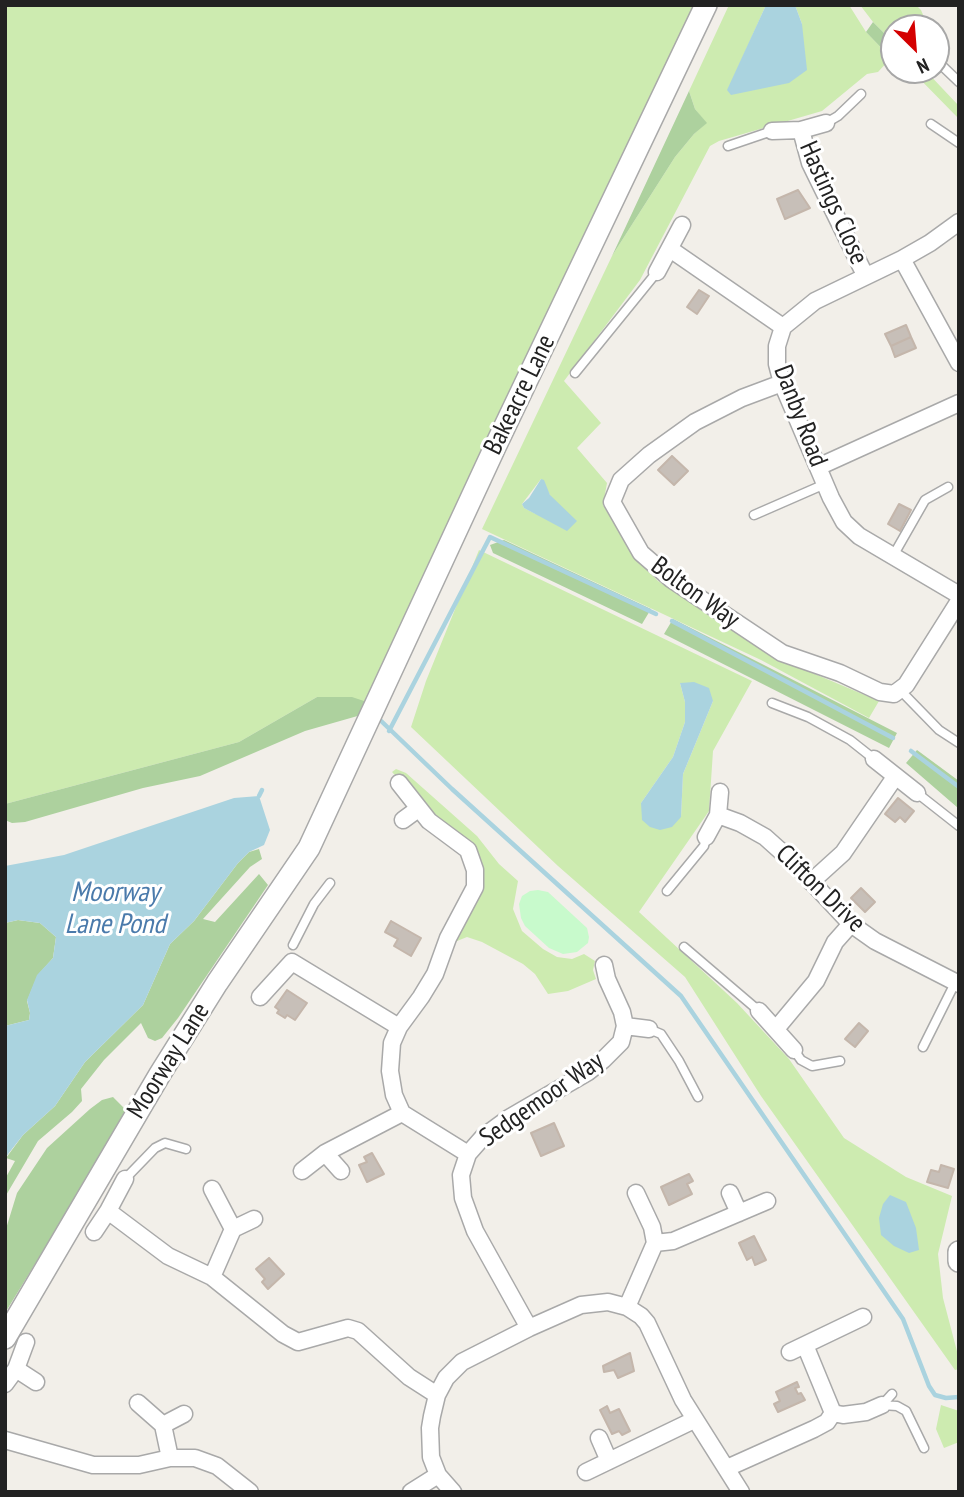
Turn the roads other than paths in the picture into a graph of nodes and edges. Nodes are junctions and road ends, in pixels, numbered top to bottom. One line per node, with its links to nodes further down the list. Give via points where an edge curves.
1 (706, 5): 33 (street, Bakeacre Lane)
2 (861, 94): 3 (lane)
3 (826, 122): 5 (street, Hastings Close)
4 (931, 124): 7 (lane)
5 (801, 130): 6 (street, Hastings Close); 14 (street, Hastings Close, via 810,163)
6 (772, 131): 8 (lane)
7 (959, 144)
8 (728, 146)
9 (959, 222): 12 (street, Danby Road)
10 (682, 225): 11 (street)
11 (670, 249): 13 (street); 15 (street)
12 (902, 259): 14 (street, Danby Road); 16 (street)
13 (657, 272): 17 (lane)
14 (865, 275): 15 (street, Danby Road, via 815,301)
15 (783, 327): 18 (street, Danby Road, via 777,346)
16 (959, 363)
17 (575, 373)
18 (782, 383): 20 (street, Danby Road); 27 (street, Bolton Way, via 695,422 649,454 621,481 612,502 641,553 656,568 749,632 782,653 880,692)
19 (959, 402): 20 (street)
20 (818, 467): 21 (street, Danby Road)
21 (826, 484): 23 (lane); 24 (street, Danby Road, via 844,522)
22 (948, 487): 24 (lane, via 925,500)
23 (754, 515)
24 (893, 556): 25 (street, Danby Road)
25 (959, 595)
26 (959, 601): 27 (street)
27 (901, 691): 29 (lane, via 939,730)
28 (772, 703): 30 (lane, via 850,740)
29 (959, 743)
30 (874, 759): 31 (street)
31 (895, 777): 35 (street); 41 (street, via 843,853)
32 (398, 783): 36 (street)
33 (337, 787): 83 (street, Moorway Lane, via 309,848 160,1074)
34 (720, 792): 37 (street)
35 (917, 793): 39 (lane)
36 (418, 810): 38 (street); 53 (street, via 468,850 475,887 435,974)
37 (718, 815): 40 (street); 41 (street, Clifton Drive, via 765,837)
38 (403, 820)
39 (959, 826)
40 (706, 837): 43 (lane, via 704,846)
41 (811, 882): 44 (street, Clifton Drive)
42 (330, 883): 45 (lane)
43 (667, 891)
44 (851, 924): 49 (street, Clifton Drive); 55 (street, via 835,942 816,981)
45 (293, 945): 47 (street)
46 (684, 947): 51 (lane)
47 (292, 962): 50 (street); 53 (street)
48 (604, 965): 52 (street, Sedgemoor Way)
49 (957, 984): 56 (lane)
50 (260, 997)
51 (759, 1012): 55 (street)
52 (625, 1026): 54 (street, Sedgemoor Way); 63 (street, Sedgemoor Way, via 621,1042 603,1060 509,1118)
53 (399, 1027): 60 (street, via 392,1043 390,1071)
54 (649, 1029): 59 (lane, via 661,1034)
55 (776, 1029): 57 (street)
56 (923, 1047)
57 (793, 1050): 58 (lane, via 812,1066)
58 (840, 1061)
59 (698, 1097)
60 (402, 1113): 62 (street); 63 (street)
61 (187, 1149): 66 (lane, via 165,1143)
62 (326, 1153): 64 (street); 65 (street)
63 (468, 1154): 82 (street, Sedgemoor Way, via 461,1174 463,1198 475,1231)
64 (302, 1171)
65 (341, 1171)
66 (125, 1180): 71 (street)
67 (212, 1189): 74 (street)
68 (636, 1193): 76 (street)
69 (730, 1193): 72 (street)
70 (767, 1201): 72 (street)
71 (108, 1212): 75 (street); 79 (street, via 168,1256)
72 (739, 1213): 76 (street, via 673,1241)
73 (254, 1219): 74 (street)
74 (233, 1229): 79 (street)
75 (94, 1232)
76 (655, 1242): 80 (street)
77 (959, 1252): 78 (street)
78 (959, 1261)
79 (212, 1277): 89 (street, via 298,1342 348,1328 358,1331 409,1377)
80 (627, 1307): 82 (street, via 608,1302 581,1305); 94 (street, via 647,1324)
81 (863, 1317): 84 (street)
82 (529, 1328): 89 (street, via 461,1362)
83 (16, 1340): 86 (street)
84 (806, 1345): 85 (street); 93 (street)
85 (790, 1352)
86 (16, 1369): 87 (street); 88 (street)
87 (36, 1382)
88 (5, 1384)
89 (437, 1395): 103 (street, via 430,1429 431,1457)
90 (888, 1399): 93 (street, via 866,1412); 98 (lane, via 906,1411)
91 (138, 1403): 95 (street)
92 (184, 1413): 95 (street)
93 (833, 1413): 101 (street, via 814,1429)
94 (694, 1420): 100 (street); 101 (street)
95 (163, 1425): 99 (street)
96 (599, 1438): 100 (street)
97 (5, 1440): 99 (street, via 93,1465 139,1465)
98 (924, 1448)
99 (170, 1458): 104 (street, via 195,1458 217,1466)
100 (609, 1461): 102 (street)
101 (727, 1468): 107 (street)
102 (586, 1472)
103 (438, 1475): 105 (street); 106 (street)
104 (250, 1492)
105 (411, 1492)
106 (453, 1492)
107 (741, 1492)

